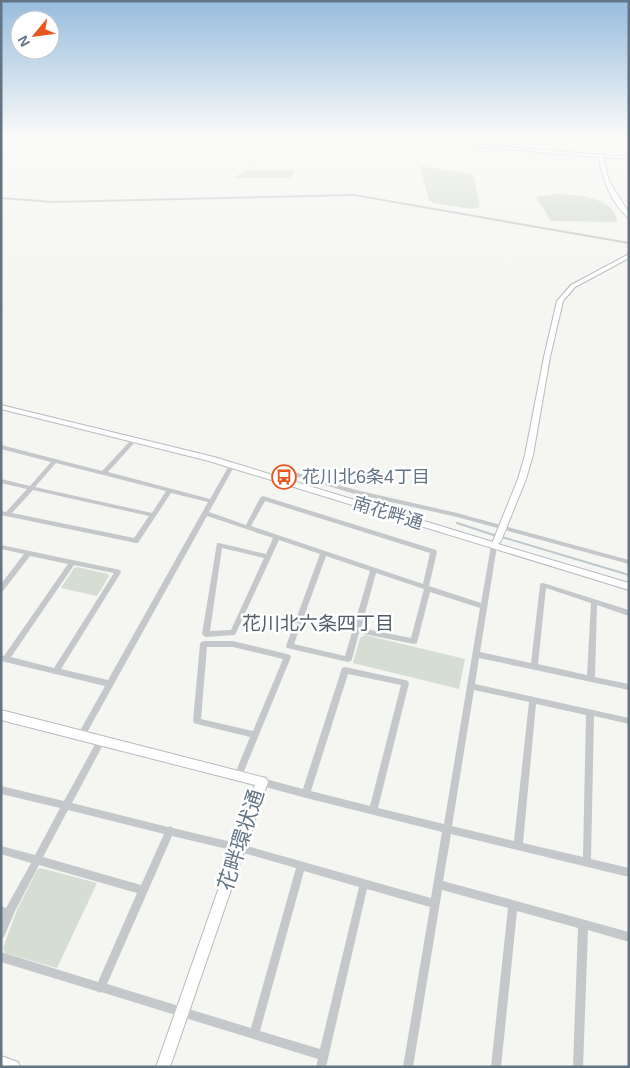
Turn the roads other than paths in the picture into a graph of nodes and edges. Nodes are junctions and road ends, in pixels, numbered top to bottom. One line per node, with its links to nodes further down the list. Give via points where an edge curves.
1 (608, 185): 3 (street)
2 (1, 198): 4 (street, via 53,202 354,195)
3 (629, 217)
4 (629, 243)
5 (629, 256): 22 (street, via 573,286 560,301 529,455)
6 (1, 407): 7 (street, 南花畔通)
7 (134, 440): 10 (street, 南花畔通); 11 (street)
8 (1, 447): 9 (street)
9 (55, 461): 11 (street); 14 (street)
10 (232, 465): 12 (street, 南花畔通); 16 (street)
11 (104, 473): 15 (street)
12 (274, 478): 22 (street, 南花畔通); 22 (street, via 280,470 355,492 457,515)
13 (1, 481): 14 (street)
14 (32, 487): 17 (street); 19 (street)
15 (170, 490): 16 (street); 19 (street)
16 (212, 501): 18 (street)
17 (5, 513): 19 (street, via 136,541)
18 (205, 513): 20 (street); 42 (street)
19 (152, 515)
20 (248, 528): 21 (street); 31 (street, via 263,498 434,552)
21 (277, 537): 24 (street); 26 (street)
22 (498, 537): 27 (street); 30 (street, 南花畔通); 34 (street)
23 (1, 547): 25 (street)
24 (324, 553): 29 (street); 36 (street, via 290,646 348,659)
25 (28, 554): 28 (street); 32 (street)
26 (268, 557): 26 (street, via 233,633 206,634 219,545)
27 (629, 562)
28 (72, 563): 38 (street); 40 (street, via 118,572)
29 (374, 570): 31 (street); 36 (street)
30 (629, 587)
31 (427, 588): 34 (street); 36 (street, via 414,641)
32 (1, 589)
33 (594, 602): 35 (street); 39 (street, via 543,585); 41 (street)
34 (484, 607): 37 (street)
35 (629, 613)
36 (356, 630)
37 (476, 654): 39 (street); 43 (street)
38 (3, 658): 40 (street)
39 (534, 666): 41 (street)
40 (56, 671): 42 (street)
41 (591, 679): 44 (street)
42 (110, 684): 50 (street)
43 (471, 686): 45 (street); 58 (street)
44 (629, 687)
45 (533, 699): 46 (street); 60 (street)
46 (590, 712): 48 (street); 64 (street)
47 (1, 715): 50 (street, 花畔環状通)
48 (629, 721)
49 (255, 735): 49 (street, via 287,657 233,644 204,644 197,721); 52 (street)
50 (82, 736): 51 (street, 花畔環状通)
51 (101, 740): 52 (street, 花畔環状通); 56 (street)
52 (238, 776): 53 (street, 花畔環状通)
53 (262, 782): 55 (street); 61 (street, 花畔環状通)
54 (1, 790): 56 (street)
55 (306, 794): 57 (street); 57 (street, via 345,670 405,683)
56 (65, 806): 59 (street); 63 (street)
57 (373, 811): 58 (street)
58 (447, 828): 60 (street); 68 (street)
59 (170, 830): 61 (street); 69 (street)
60 (518, 845): 64 (street)
61 (240, 848): 65 (street); 78 (street, 花畔環状通)
62 (1, 850): 63 (street)
63 (37, 859): 69 (street); 72 (street)
64 (587, 863): 66 (street)
65 (301, 866): 67 (street); 79 (street)
66 (629, 873)
67 (364, 884): 70 (street); 80 (street)
68 (438, 884): 70 (street); 71 (street)
69 (143, 890): 77 (street)
70 (435, 904): 85 (street)
71 (513, 905): 73 (street); 86 (street)
72 (5, 912): 74 (street)
73 (583, 925): 75 (street); 87 (street)
74 (1, 934)
75 (629, 937)
76 (1, 958): 77 (street)
77 (100, 988): 78 (street)
78 (182, 1013): 79 (street); 83 (street, 花畔環状通)
79 (254, 1034): 80 (street)
80 (323, 1056): 84 (street)
81 (1, 1063): 82 (street)
82 (13, 1067)
83 (163, 1067)
84 (321, 1067)
85 (408, 1067)
86 (496, 1067)
87 (578, 1067)

